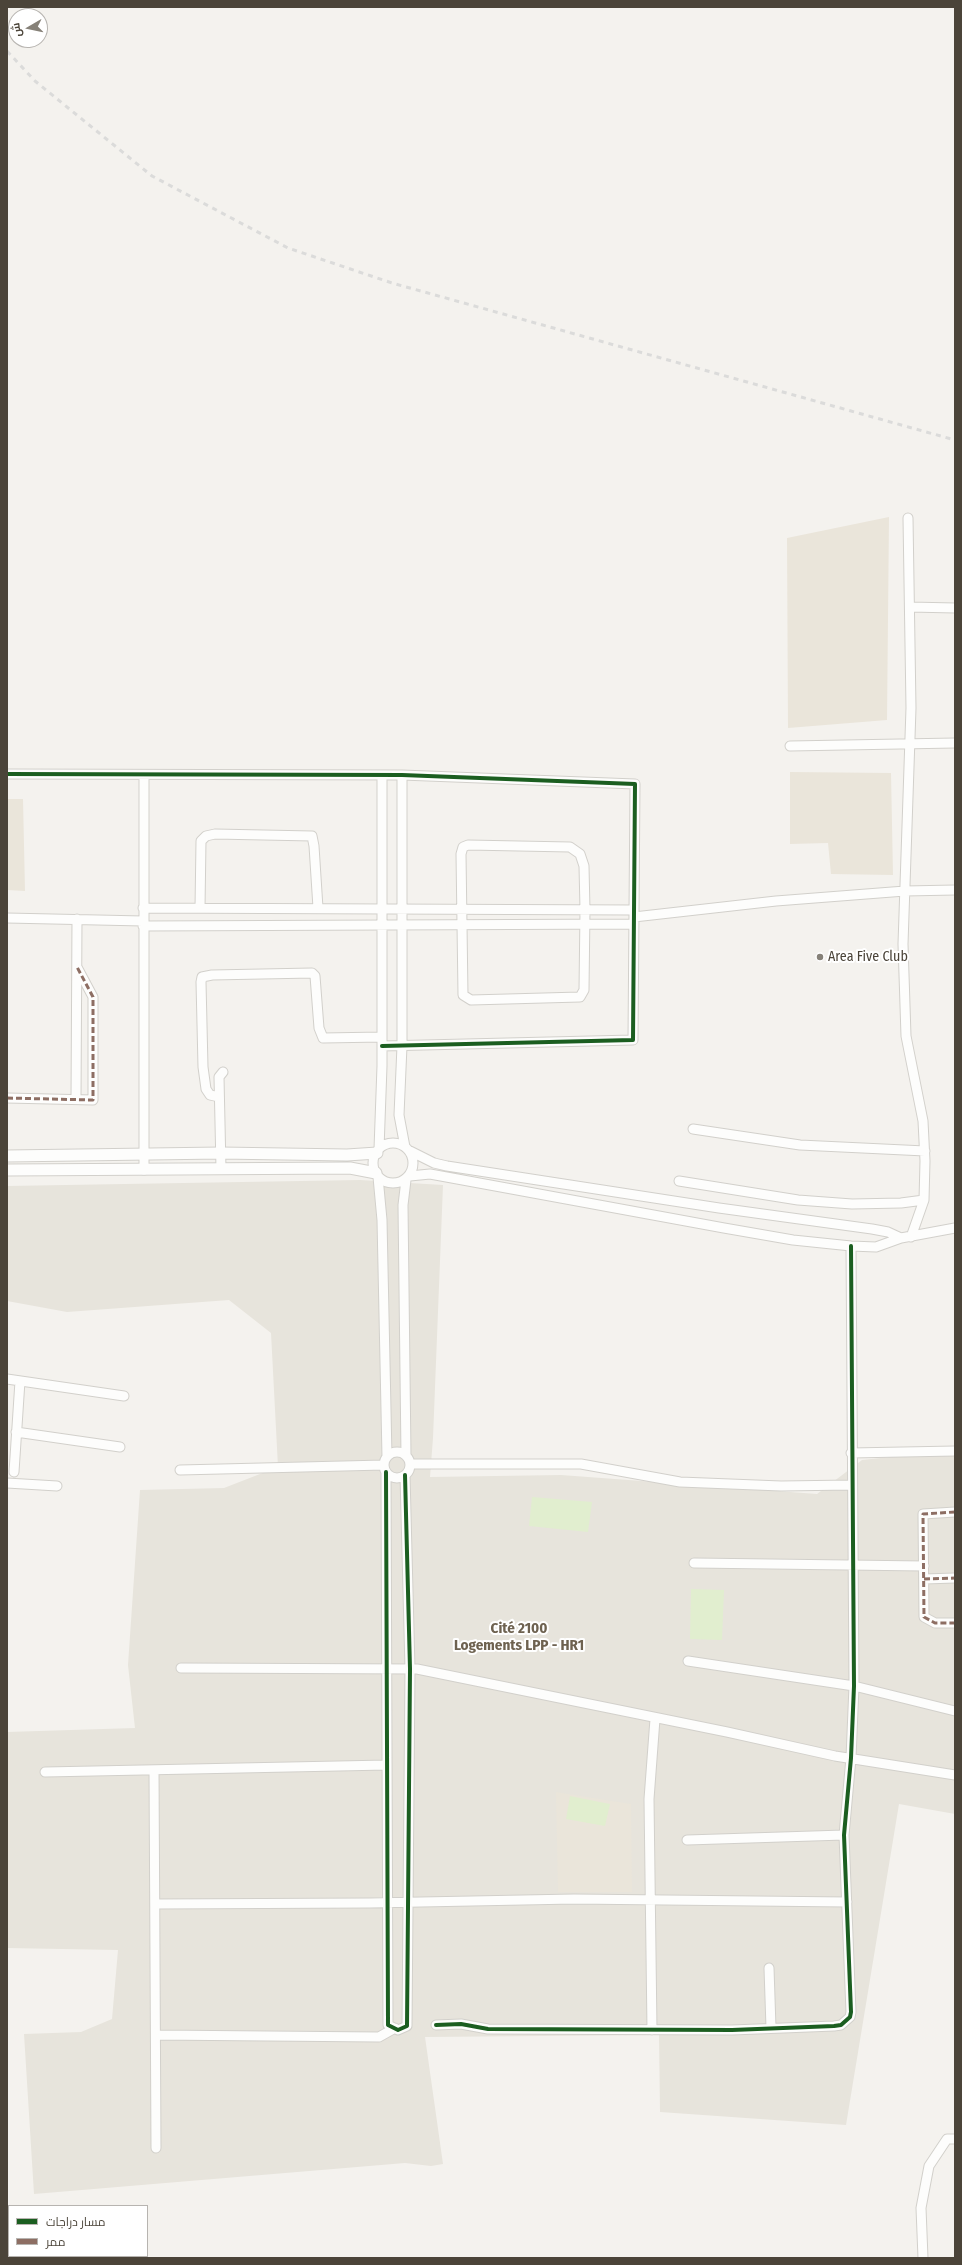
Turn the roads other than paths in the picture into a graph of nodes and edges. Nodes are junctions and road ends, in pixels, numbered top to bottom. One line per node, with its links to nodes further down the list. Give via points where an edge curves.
1 (908, 518): 2 (street)
2 (910, 607): 3 (street); 4 (street)
3 (955, 608)
4 (910, 743): 5 (street); 6 (street); 12 (street)
5 (955, 743)
6 (790, 746)
7 (7, 774): 8 (street)
8 (144, 775): 9 (street); 13 (street)
9 (382, 775): 10 (street); 16 (street)
10 (402, 775): 17 (street); 20 (street, via 635,784)
11 (955, 890): 12 (street)
12 (905, 891): 20 (street, via 776,901); 38 (street, via 906,1036 923,1120)
13 (143, 908): 14 (street); 23 (street)
14 (200, 908): 15 (street); 15 (street, via 202,841 206,836 223,834 312,836)
15 (318, 908): 16 (street)
16 (382, 908): 17 (street); 25 (street)
17 (402, 908): 18 (street); 26 (street)
18 (461, 909): 19 (street); 19 (street, via 462,851 463,847 468,845 575,849 580,854 584,866); 27 (street)
19 (585, 910): 20 (street); 24 (street)
20 (634, 917): 24 (street); 30 (street, via 633,1040)
21 (7, 918): 22 (street)
22 (77, 919): 23 (street); 28 (street)
23 (143, 924): 25 (street); 40 (street)
24 (584, 924): 27 (street); 27 (street, via 584,990 580,997 471,1000 466,998 462,991)
25 (382, 926): 26 (street); 29 (street)
26 (402, 926): 27 (street); 30 (street)
27 (461, 926)
28 (77, 967): 34 (street); 34 (street, via 93,997 93,1100)
29 (382, 1042): 30 (street); 32 (street, via 323,1038 319,1028 316,976 312,973 202,977 203,1067 206,1089 210,1095); 37 (street)
30 (402, 1046): 36 (street, via 399,1115)
31 (223, 1072): 32 (street, via 219,1078)
32 (219, 1097): 39 (street)
33 (7, 1098): 34 (street)
34 (76, 1099)
35 (693, 1129): 38 (street, via 800,1145)
36 (407, 1149): 37 (street, via 392,1143); 46 (street, via 414,1164); 51 (street, via 447,1166 726,1209 870,1228)
37 (378, 1151): 39 (street, via 347,1155); 45 (street, via 373,1162)
38 (925, 1151): 48 (street)
39 (221, 1153): 40 (street); 42 (street)
40 (143, 1155): 41 (street); 44 (street)
41 (7, 1156)
42 (221, 1169): 44 (street); 45 (street, via 350,1168)
43 (7, 1170): 44 (street)
44 (144, 1170)
45 (377, 1175): 46 (street, via 388,1183 401,1182); 61 (street, via 382,1220)
46 (408, 1178): 52 (street, via 430,1174 740,1231); 60 (street, via 403,1205)
47 (679, 1181): 48 (street, via 798,1200 852,1204)
48 (924, 1200): 50 (street)
49 (955, 1228): 50 (street)
50 (911, 1237): 51 (street)
51 (901, 1238): 52 (street, via 876,1247)
52 (851, 1246): 59 (street)
53 (7, 1379): 54 (street)
54 (20, 1381): 55 (street); 56 (street)
55 (124, 1396)
56 (16, 1432): 57 (street); 63 (street)
57 (120, 1447)
58 (955, 1451): 59 (street)
59 (851, 1453): 66 (street)
60 (408, 1460): 61 (street, via 394,1452); 64 (street); 66 (street, via 581,1464 680,1482 781,1486)
61 (386, 1465): 62 (street); 64 (street, via 394,1478); 77 (street)
62 (180, 1470)
63 (14, 1472)
64 (405, 1475): 78 (street)
65 (7, 1483): 67 (street)
66 (851, 1485): 70 (street)
67 (57, 1486)
68 (955, 1512): 71 (street, via 923,1514)
69 (694, 1563): 70 (street)
70 (852, 1566): 71 (street); 79 (street)
71 (924, 1566): 73 (street)
72 (955, 1578): 73 (street)
73 (924, 1579): 74 (street, via 924,1617 935,1623)
74 (955, 1623)
75 (688, 1661): 79 (street)
76 (181, 1668): 77 (street)
77 (386, 1669): 78 (street); 83 (street)
78 (410, 1669): 81 (street); 90 (street)
79 (854, 1686): 80 (street); 82 (street)
80 (955, 1711)
81 (655, 1719): 82 (street); 89 (street, via 649,1799)
82 (851, 1758): 86 (street); 87 (street)
83 (386, 1765): 84 (street); 92 (street)
84 (154, 1770): 85 (street); 93 (street)
85 (45, 1772)
86 (955, 1775)
87 (844, 1835): 88 (street); 91 (street)
88 (687, 1840)
89 (649, 1901): 90 (street, via 574,1899); 91 (street); 98 (street)
90 (408, 1902): 92 (street); 96 (street, via 407,2026 398,2030)
91 (847, 1902): 97 (street, via 850,2017 841,2025 834,2026)
92 (388, 1903): 93 (street); 96 (street, via 388,2025)
93 (155, 1904): 99 (street)
94 (769, 1968): 97 (street)
95 (436, 2025): 98 (street, via 461,2024 488,2029)
96 (395, 2028): 99 (street, via 379,2037)
97 (771, 2028): 98 (street)
98 (652, 2030)
99 (156, 2035): 101 (street)
100 (955, 2140): 102 (street, via 948,2139 929,2166 921,2208)
101 (156, 2148)
102 (923, 2258)

